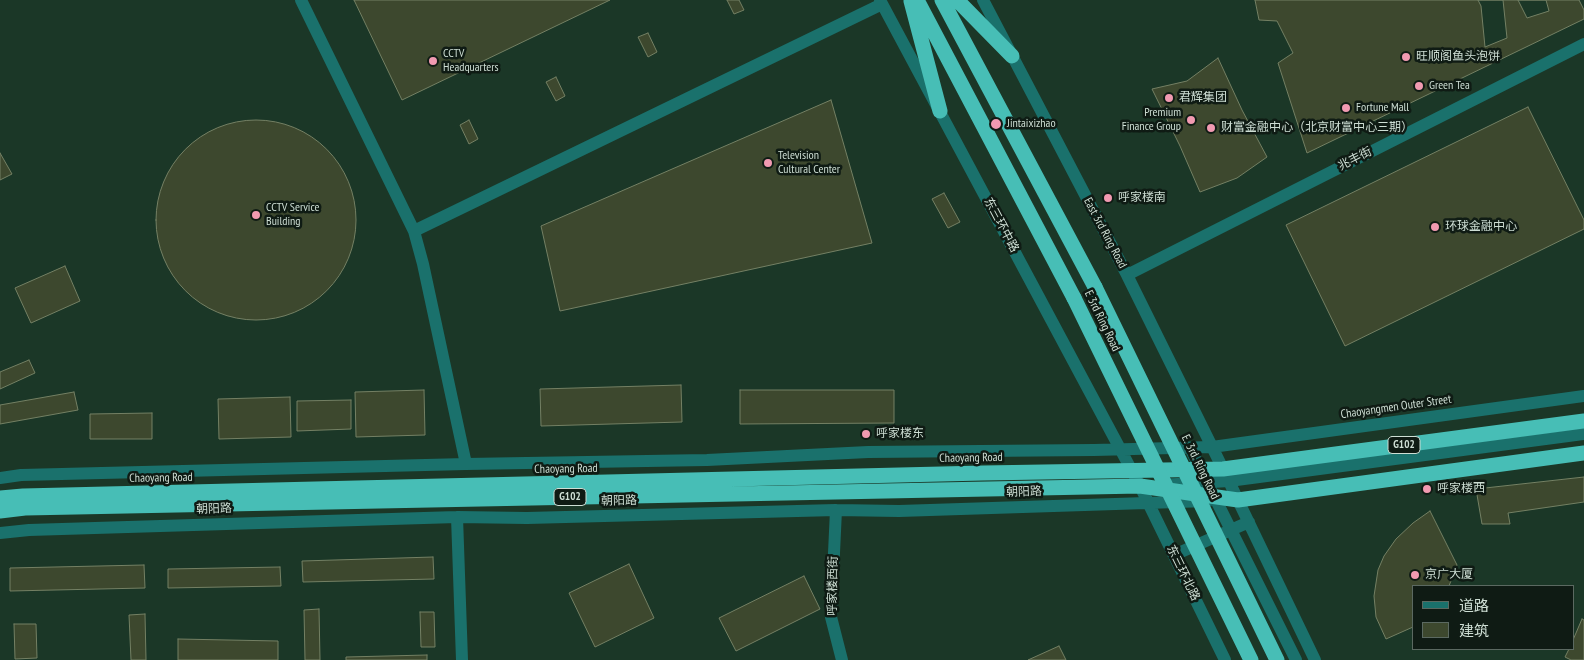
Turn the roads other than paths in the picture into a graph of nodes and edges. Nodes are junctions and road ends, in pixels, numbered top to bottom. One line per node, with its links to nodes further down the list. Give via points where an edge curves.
1 (301, 0): 11 (street)
2 (911, 0): 10 (highway)
3 (917, 0): 41 (highway, E 3rd Ring Road, bridge, via 1074,298)
4 (942, 0): 13 (highway, E 3rd Ring Road)
5 (957, 0): 9 (highway)
6 (982, 0): 9 (street, East 3rd Ring Road)
7 (881, 2): 10 (street, 东三环中路); 11 (street)
8 (1584, 44): 12 (street, 兆丰街)
9 (1012, 56): 12 (street, East 3rd Ring Road)
10 (940, 111): 19 (street, 东三环中路)
11 (414, 231): 21 (street)
12 (1127, 275): 17 (street, East 3rd Ring Road)
13 (1095, 287): 42 (highway, E. 3rd. Ring Road, bridge)
14 (1584, 396): 17 (street, Chaoyangmen Outer Street)
15 (1584, 421): 23 (highway, G102)
16 (1584, 434): 23 (street)
17 (1212, 447): 18 (street, Chaoyangmen Outer Street); 23 (street, East 3rd Ring Road)
18 (1190, 448): 19 (street, Chaoyangmen Outer Street); 24 (street)
19 (1121, 450): 21 (street, via 868,452 707,460); 22 (street, 东三环中路)
20 (1584, 453): 29 (highway, G102)
21 (466, 464): 25 (street)
22 (1133, 471): 24 (highway, G102); 26 (street, 东三环北路); 27 (highway, Chaoyang Road / G102)
23 (1226, 475): 24 (highway, G102); 29 (street, East 3rd Ring Road)
24 (1204, 476): 26 (street); 28 (street)
25 (0, 478)
26 (1140, 486): 28 (highway, G102); 30 (street, 东三环北路); 32 (highway, 朝阳路 / G102)
27 (0, 498)
28 (1216, 499): 29 (highway, G102); 30 (street, 朝阳路); 35 (street)
29 (1238, 500): 34 (street)
30 (1149, 503): 31 (street, 朝阳路); 37 (street, 东三环北路)
31 (836, 510): 33 (street, 朝阳路); 40 (street, 呼家楼西街, via 831,617)
32 (0, 511)
33 (456, 517): 36 (street, 朝阳路); 39 (street)
34 (1249, 522): 35 (street); 44 (street)
35 (1231, 530): 37 (street); 43 (street)
36 (0, 533)
37 (1174, 555): 38 (street, 东三环北路)
38 (1223, 659)
39 (462, 660)
40 (842, 660)
41 (1251, 660)
42 (1277, 660)
43 (1296, 660)
44 (1315, 660)

